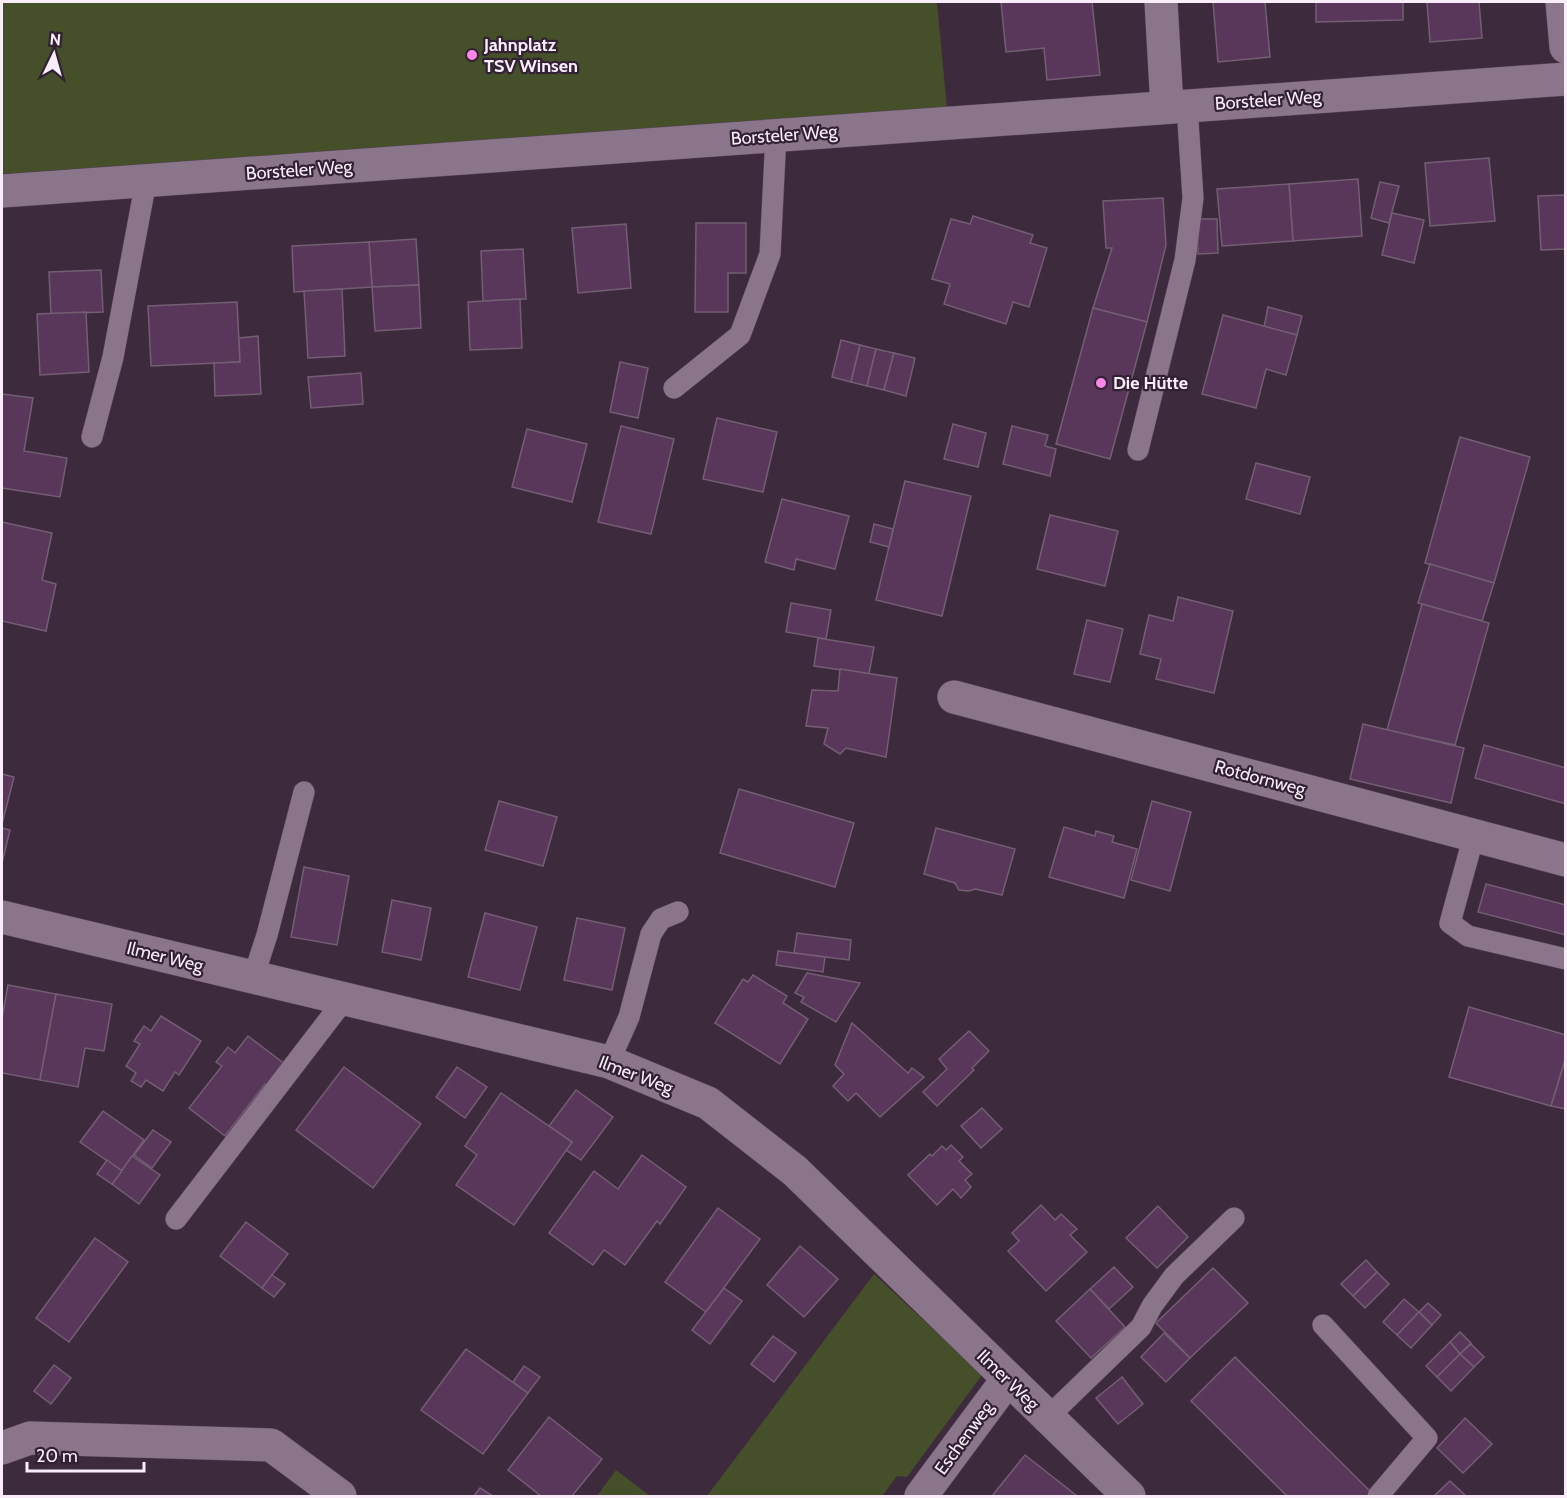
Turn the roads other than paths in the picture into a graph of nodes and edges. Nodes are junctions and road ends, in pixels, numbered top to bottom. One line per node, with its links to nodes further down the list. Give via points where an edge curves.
1 (1161, 2): 5 (street)
2 (1562, 2): 3 (street)
3 (1566, 47)
4 (1566, 79): 5 (street, Borsteler Weg)
5 (1177, 106): 6 (street, Borsteler Weg); 11 (lane, via 1193,198 1186,249)
6 (776, 135): 7 (street, Borsteler Weg); 9 (lane, via 770,254 740,335)
7 (146, 180): 8 (street, Borsteler Weg); 10 (lane, via 113,357)
8 (2, 191)
9 (674, 388)
10 (92, 437)
11 (1138, 450)
12 (954, 697): 14 (street, Rotdornweg)
13 (304, 792): 19 (lane)
14 (1474, 835): 15 (street, Rotdornweg); 18 (lane, via 1450,923 1468,936)
15 (1566, 860)
16 (678, 912): 21 (lane, via 661,919 651,934 629,1017)
17 (2, 917): 19 (street, Ilmer Weg)
18 (1566, 959)
19 (253, 978): 20 (street, Ilmer Weg)
20 (344, 1000): 21 (street, Ilmer Weg); 23 (lane)
21 (609, 1062): 25 (street, Ilmer Weg, via 708,1103 795,1171)
22 (1234, 1218): 26 (lane, via 1174,1276 1141,1327)
23 (176, 1219)
24 (1323, 1325): 31 (lane, via 1427,1438)
25 (1007, 1380): 26 (street, Ilmer Weg); 29 (street, Eschenweg)
26 (1047, 1419): 30 (street, Ilmer Weg)
27 (2, 1448): 28 (street, via 30,1438 271,1446)
28 (340, 1497)
29 (921, 1497)
30 (1129, 1497)
31 (1378, 1497)

